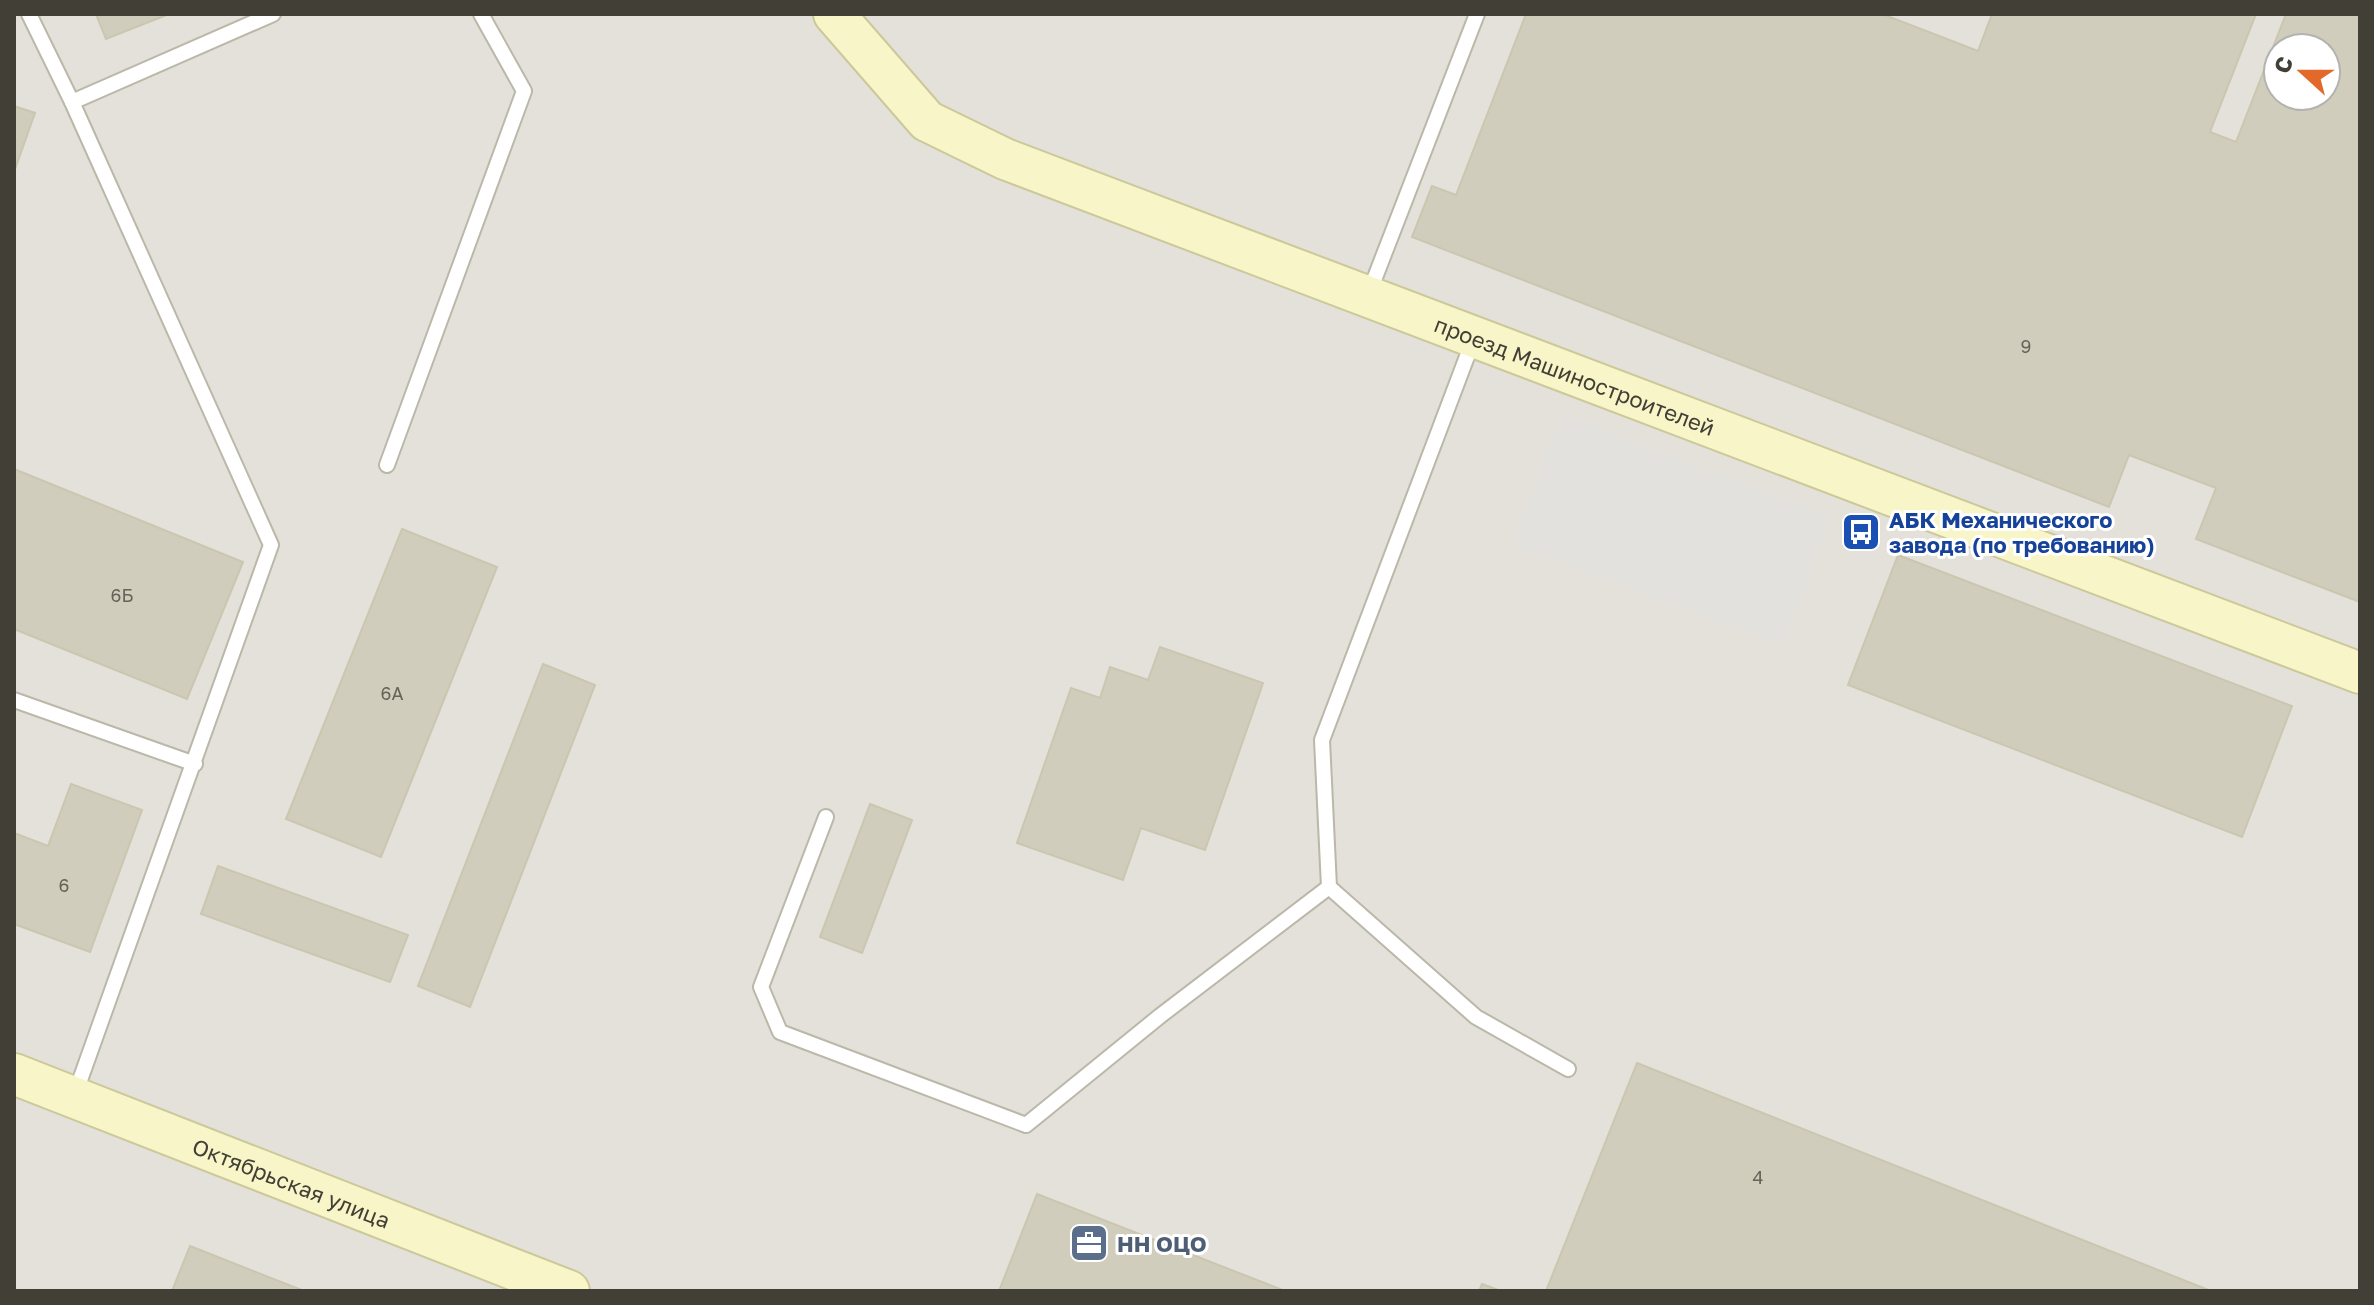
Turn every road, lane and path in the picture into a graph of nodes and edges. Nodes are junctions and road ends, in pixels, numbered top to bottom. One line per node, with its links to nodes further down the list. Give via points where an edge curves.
1 (29, 14): 6 (lane)
2 (273, 14): 6 (lane)
3 (481, 14): 9 (lane, via 524,91)
4 (834, 14): 7 (street, проезд Машиностроителей, via 927,121 1005,159)
5 (1477, 14): 7 (lane)
6 (72, 102): 12 (lane, via 271,545)
7 (1368, 297): 8 (street, проезд Машиностроителей)
8 (1474, 337): 10 (street, проезд Машиностроителей); 14 (lane, via 1322,740)
9 (387, 465)
10 (2360, 673)
11 (14, 700): 12 (lane)
12 (195, 764): 17 (lane)
13 (826, 817): 14 (lane, via 761,987 780,1032 1026,1125)
14 (1329, 887): 15 (lane, via 1476,1017)
15 (1568, 1069)
16 (14, 1074): 17 (street, Октябрьская улица)
17 (74, 1097): 18 (street, Октябрьская улица)
18 (569, 1291)

